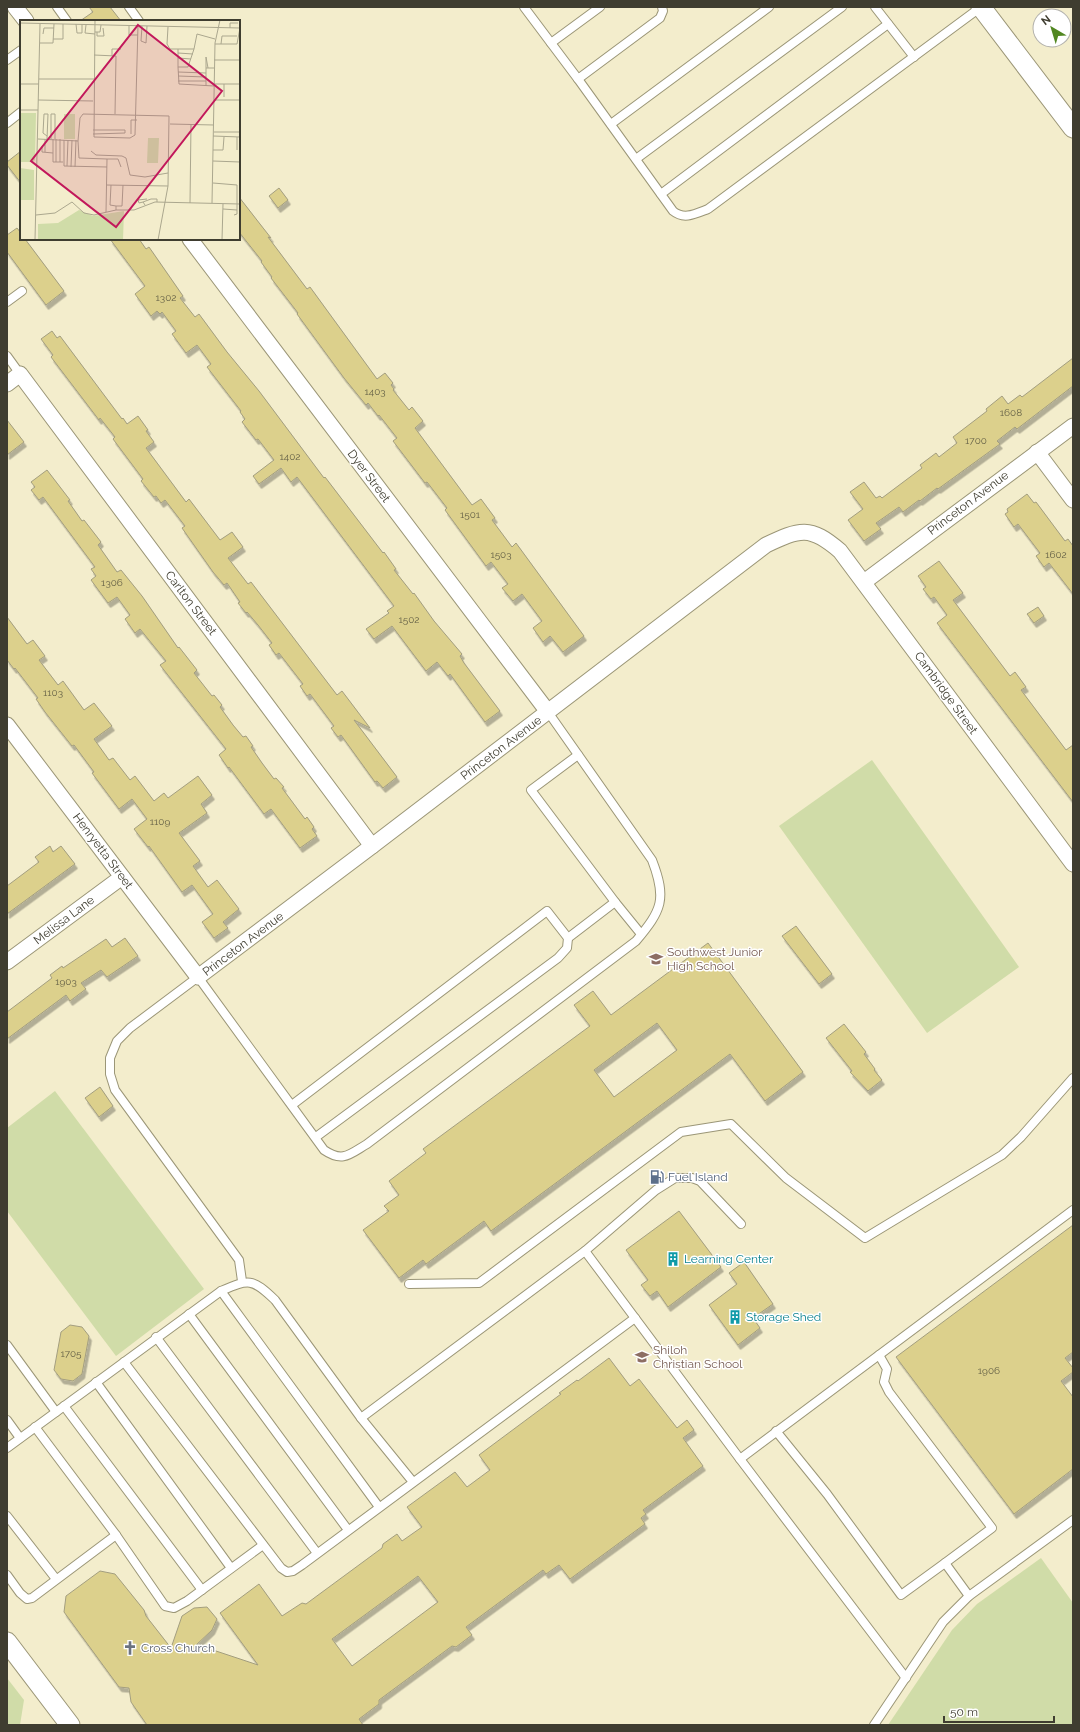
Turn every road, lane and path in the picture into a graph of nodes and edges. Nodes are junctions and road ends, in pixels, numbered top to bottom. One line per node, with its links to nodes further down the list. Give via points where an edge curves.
1 (15, 7): 11 (street)
2 (57, 7): 12 (lane)
3 (129, 7): 13 (lane)
4 (600, 7): 15 (lane)
5 (662, 7): 19 (lane, via 660,18)
6 (769, 7): 23 (lane)
7 (842, 7): 24 (lane)
8 (875, 7): 14 (lane)
9 (981, 7): 17 (lane); 22 (street)
10 (526, 8): 15 (lane)
11 (25, 20)
12 (66, 20)
13 (138, 20)
14 (888, 24): 17 (lane); 25 (lane)
15 (551, 43): 19 (lane)
16 (20, 51): 18 (lane)
17 (914, 58): 25 (lane, via 708,209 692,216 679,216)
18 (7, 60)
19 (578, 78): 23 (lane)
20 (20, 113): 21 (lane)
21 (7, 122)
22 (1071, 122)
23 (610, 124): 24 (lane)
24 (636, 159): 25 (lane)
25 (661, 194)
26 (191, 240): 37 (street, Dyer Street)
27 (22, 291): 28 (lane)
28 (7, 302)
29 (7, 356): 30 (lane)
30 (20, 374): 31 (street); 40 (street, Carlton Street)
31 (7, 384)
32 (1073, 426): 33 (street, Princeton Avenue)
33 (1037, 452): 34 (street); 36 (street, Princeton Avenue)
34 (1073, 500)
35 (810, 532): 36 (street, Cambridge Street, via 825,538 840,551); 37 (street, Princeton Avenue, via 789,534 766,545)
36 (864, 582): 41 (street, Cambridge Street)
37 (548, 712): 39 (lane); 40 (street, Princeton Avenue)
38 (7, 725): 42 (street, Henryetta Street)
39 (578, 755): 43 (lane, via 531,790); 44 (lane, via 652,860 660,879 661,899 653,920)
40 (372, 846): 47 (street, Princeton Avenue)
41 (1073, 864)
42 (122, 877): 46 (street, Melissa Lane); 47 (street, Henryetta Street)
43 (614, 902): 44 (lane); 45 (lane)
44 (641, 934): 50 (lane, via 636,941 367,1144 345,1157 334,1156 324,1150)
45 (568, 938): 49 (lane, via 547,912); 50 (lane, via 567,948 558,958)
46 (7, 962)
47 (198, 977): 49 (lane); 54 (lane, via 130,1028 117,1041 110,1058 110,1074 115,1090 239,1260)
48 (1073, 1078): 55 (lane, via 1002,1155 865,1238 786,1178 731,1124 681,1132 479,1283)
49 (292, 1105): 50 (lane)
50 (316, 1137)
51 (1073, 1210): 61 (lane)
52 (740, 1224): 53 (lane, via 700,1181 692,1178 675,1178 656,1190)
53 (585, 1251): 58 (lane); 66 (lane)
54 (242, 1281): 56 (lane); 66 (lane, via 260,1285 275,1300)
55 (409, 1284)
56 (220, 1291): 57 (lane); 74 (lane)
57 (189, 1314): 59 (lane); 77 (lane)
58 (635, 1318): 72 (lane); 73 (lane)
59 (156, 1337): 62 (lane); 80 (lane)
60 (7, 1345): 65 (lane)
61 (879, 1355): 69 (lane); 81 (lane, via 887,1369 884,1382 889,1392 992,1528)
62 (124, 1362): 63 (lane); 79 (lane)
63 (96, 1382): 64 (lane); 82 (lane)
64 (64, 1406): 65 (lane); 85 (lane)
65 (56, 1412): 68 (lane)
66 (361, 1418): 73 (lane)
67 (7, 1420): 70 (lane)
68 (35, 1427): 70 (lane); 78 (lane)
69 (776, 1431): 72 (lane); 81 (lane, via 901,1595)
70 (20, 1438): 71 (lane)
71 (7, 1448)
72 (740, 1459): 88 (lane)
73 (413, 1482): 74 (lane)
74 (380, 1507): 77 (lane)
75 (8, 1519): 84 (lane)
76 (1073, 1520): 86 (lane)
77 (348, 1530): 80 (lane)
78 (116, 1535): 84 (lane); 85 (lane, via 165,1606 174,1608)
79 (263, 1545): 80 (lane, via 287,1572); 82 (lane)
80 (317, 1553)
81 (945, 1563): 86 (lane)
82 (231, 1568): 85 (lane)
83 (7, 1575): 84 (lane, via 27,1599 32,1598)
84 (56, 1579)
85 (202, 1590)
86 (969, 1596): 88 (lane, via 943,1622)
87 (7, 1642): 89 (street)
88 (906, 1678): 90 (lane)
89 (70, 1725)
90 (874, 1725)

